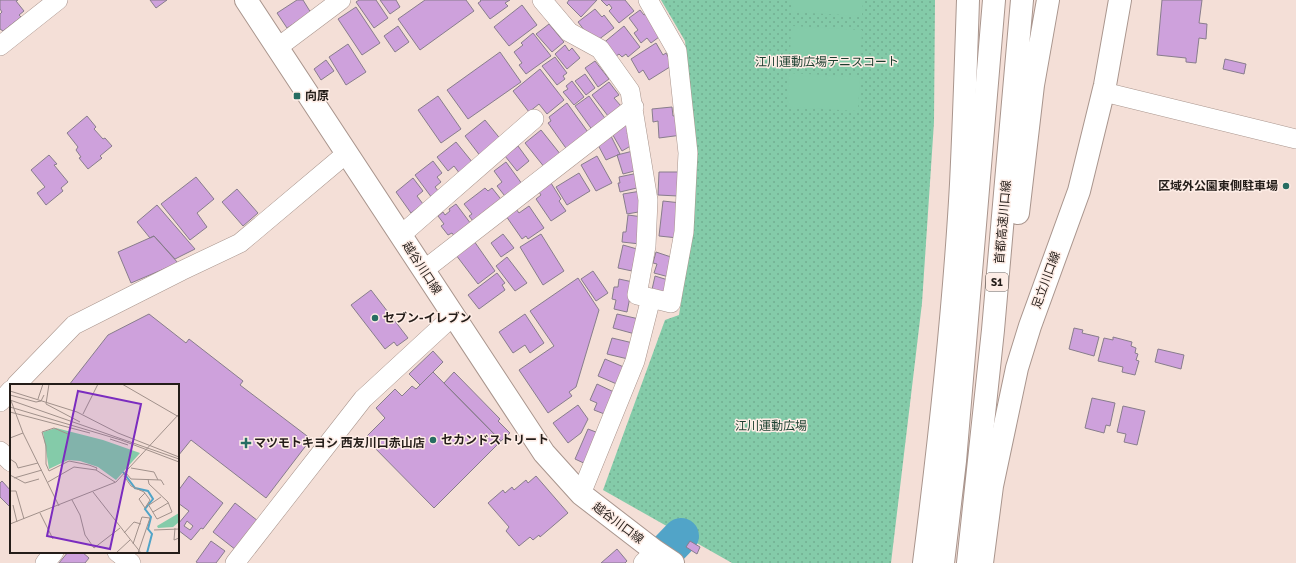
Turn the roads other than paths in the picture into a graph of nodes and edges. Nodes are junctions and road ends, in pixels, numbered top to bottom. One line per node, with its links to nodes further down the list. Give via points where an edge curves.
1 (58, 0): 11 (street)
2 (246, 0): 12 (main road, 越谷川口線)
3 (341, 0): 12 (street)
4 (542, 0): 14 (street, via 569,32 600,50 630,91)
5 (648, 0): 20 (street, via 677,51 688,153 684,232 671,303)
6 (968, 0): 36 (main road, via 961,184 952,304)
7 (994, 0): 37 (main road, S1, via 955,461)
8 (1022, 0): 22 (main road, 首都高速川口線 / S1)
9 (1048, 0): 22 (main road, via 1033,85 1017,220)
10 (1120, 0): 13 (main road, 足立川口線)
11 (0, 46)
12 (277, 48): 17 (main road, 越谷川口線)
13 (1104, 92): 16 (street); 39 (main road, 足立川口線, via 1079,191 1017,368 992,486)
14 (634, 107): 19 (street); 20 (street, via 648,200 646,246 637,294)
15 (534, 119): 18 (street)
16 (1296, 139)
17 (347, 153): 18 (main road, 越谷川口線); 23 (street, via 240,243 74,325)
18 (401, 234): 19 (main road, 越谷川口線)
19 (424, 270): 21 (main road, 越谷川口線)
20 (651, 298): 28 (street, via 635,361)
21 (453, 316): 28 (main road, 越谷川口線, via 544,453); 34 (street, via 363,399)
22 (993, 330): 38 (main road, 首都高速川口線 / S1)
23 (17, 384)
24 (10, 391): 25 (street)
25 (0, 402)
26 (0, 451): 27 (street)
27 (10, 461)
28 (581, 494): 31 (main road, 越谷川口線)
29 (53, 553): 32 (street)
30 (118, 553): 33 (street)
31 (649, 557): 35 (main road, 越谷川口線)
32 (45, 563)
33 (131, 563)
34 (235, 563)
35 (673, 563)
36 (924, 563)
37 (943, 563)
38 (968, 563)
39 (982, 563)

